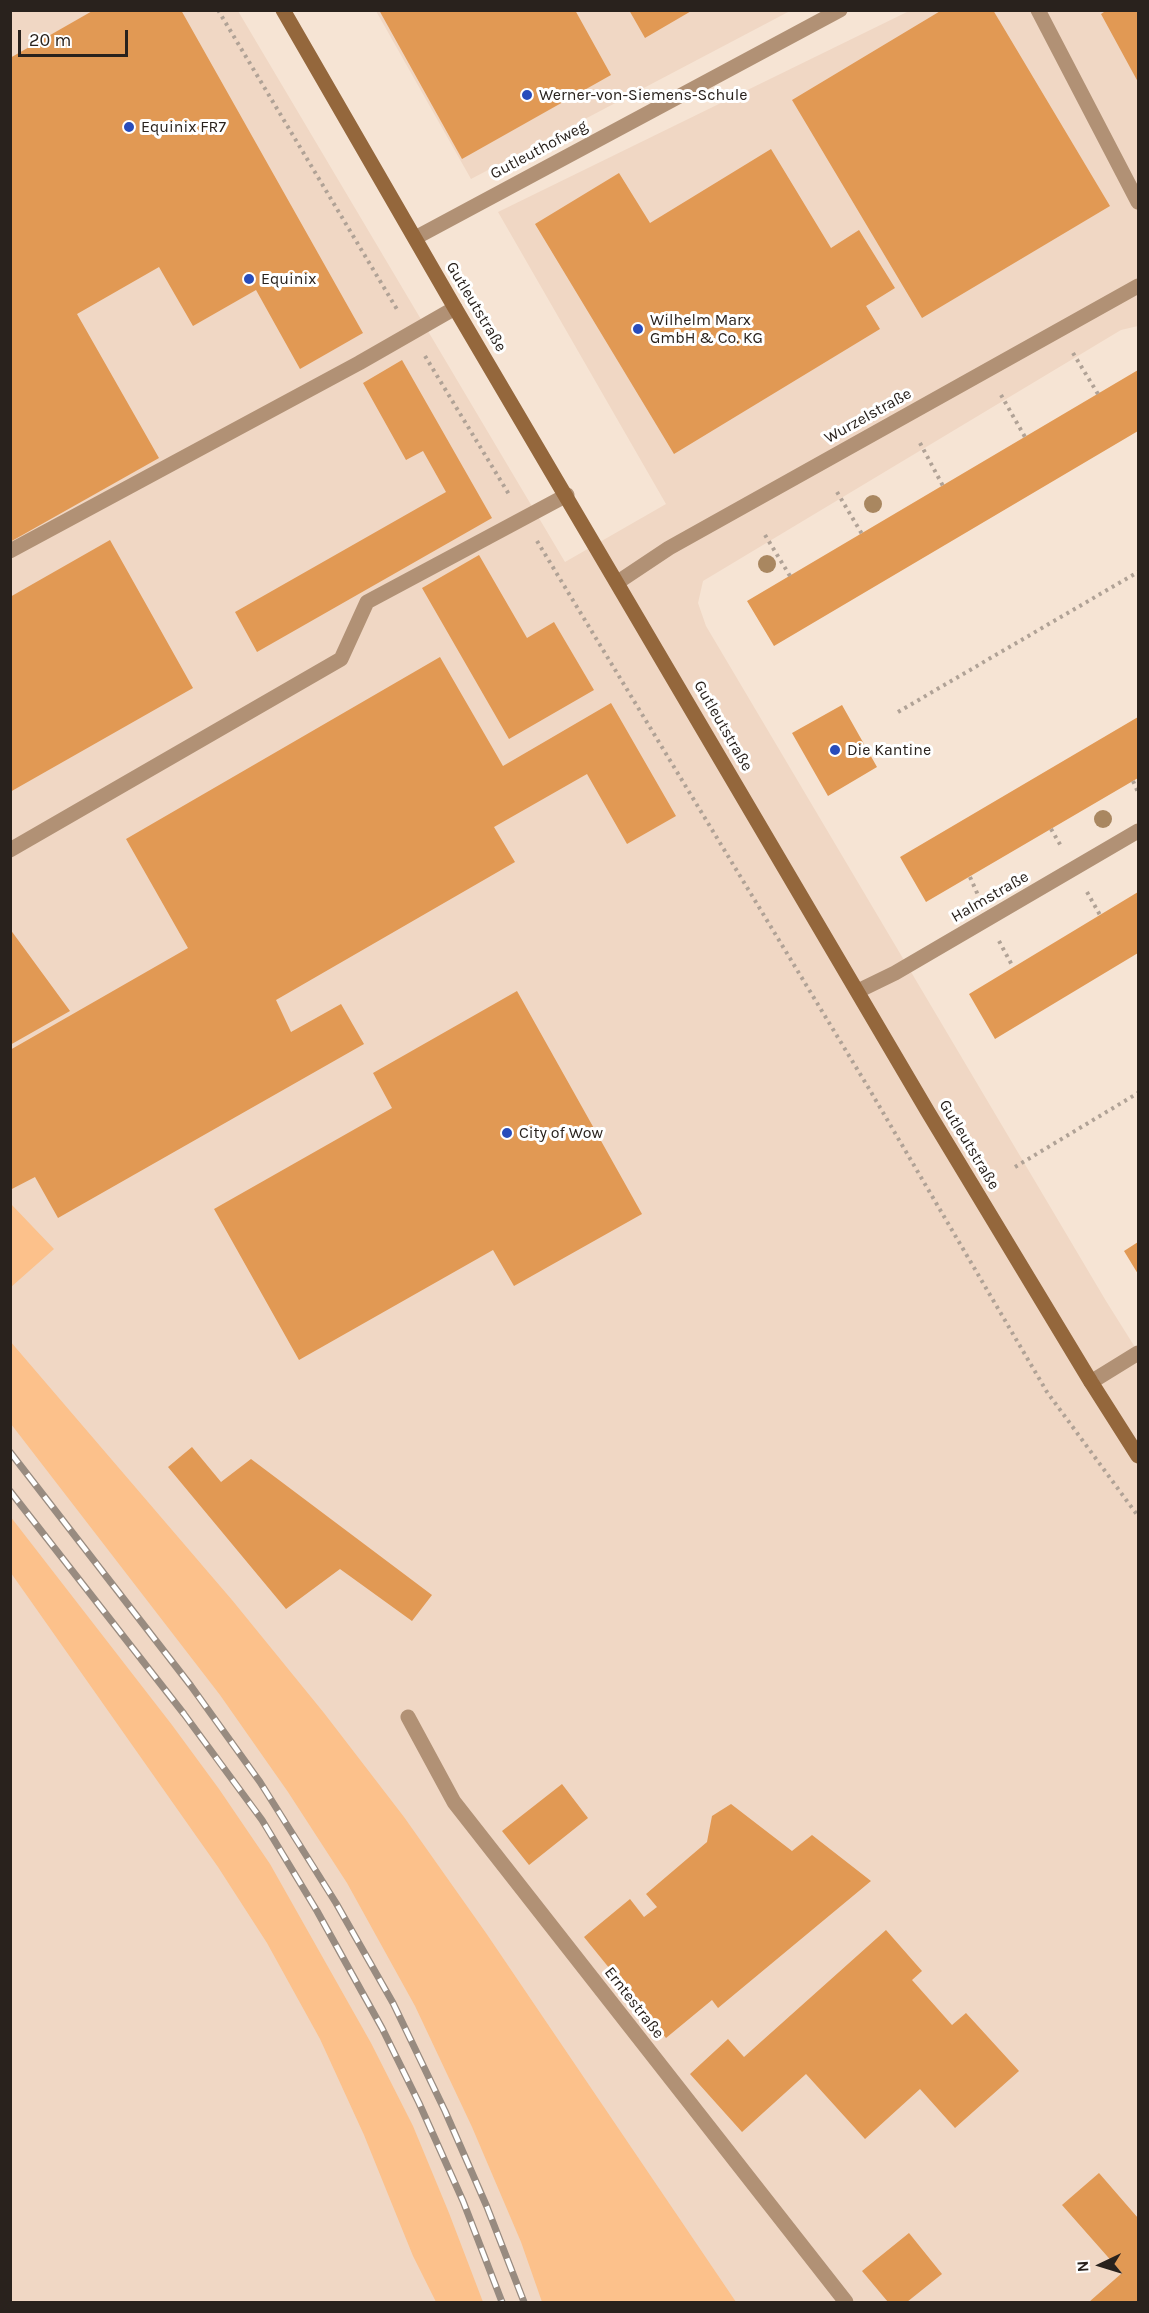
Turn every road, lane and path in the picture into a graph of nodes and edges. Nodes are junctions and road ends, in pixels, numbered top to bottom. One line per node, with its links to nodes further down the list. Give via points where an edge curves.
1 (218, 10): 9 (path)
2 (283, 10): 6 (main road, Gutleutstraße)
3 (840, 10): 6 (street, Gutleuthofweg)
4 (1038, 10): 5 (street)
5 (1138, 202)
6 (415, 238): 8 (main road, Gutleutstraße)
7 (1138, 286): 24 (street, Wurzelstraße, via 669,548)
8 (455, 308): 9 (street); 17 (main road, Gutleutstraße)
9 (412, 334): 18 (path); 21 (street)
10 (1073, 353): 11 (path)
11 (1098, 394)
12 (1001, 395): 13 (path)
13 (1025, 437)
14 (920, 443): 15 (path)
15 (944, 486)
16 (837, 492): 19 (path)
17 (567, 495): 18 (street); 24 (main road, Gutleutstraße)
18 (524, 519): 29 (street, via 367,602 341,659); 36 (path, via 868,1087 1047,1392)
19 (862, 534)
20 (765, 535): 23 (path)
21 (10, 551)
22 (1138, 572): 25 (path)
23 (790, 576)
24 (618, 582): 30 (main road, Gutleutstraße)
25 (898, 712)
26 (1133, 781): 27 (path)
27 (1138, 792)
28 (1138, 831): 30 (street, Halmstraße)
29 (10, 850)
30 (858, 991): 34 (main road, Gutleutstraße)
31 (1138, 1093): 32 (path)
32 (1015, 1167)
33 (1138, 1353): 34 (street)
34 (1091, 1382): 35 (main road, Gutleutstraße)
35 (1138, 1456)
36 (1138, 1516)
37 (408, 1717): 38 (street, Erntestraße, via 454,1802)
38 (846, 2302)

